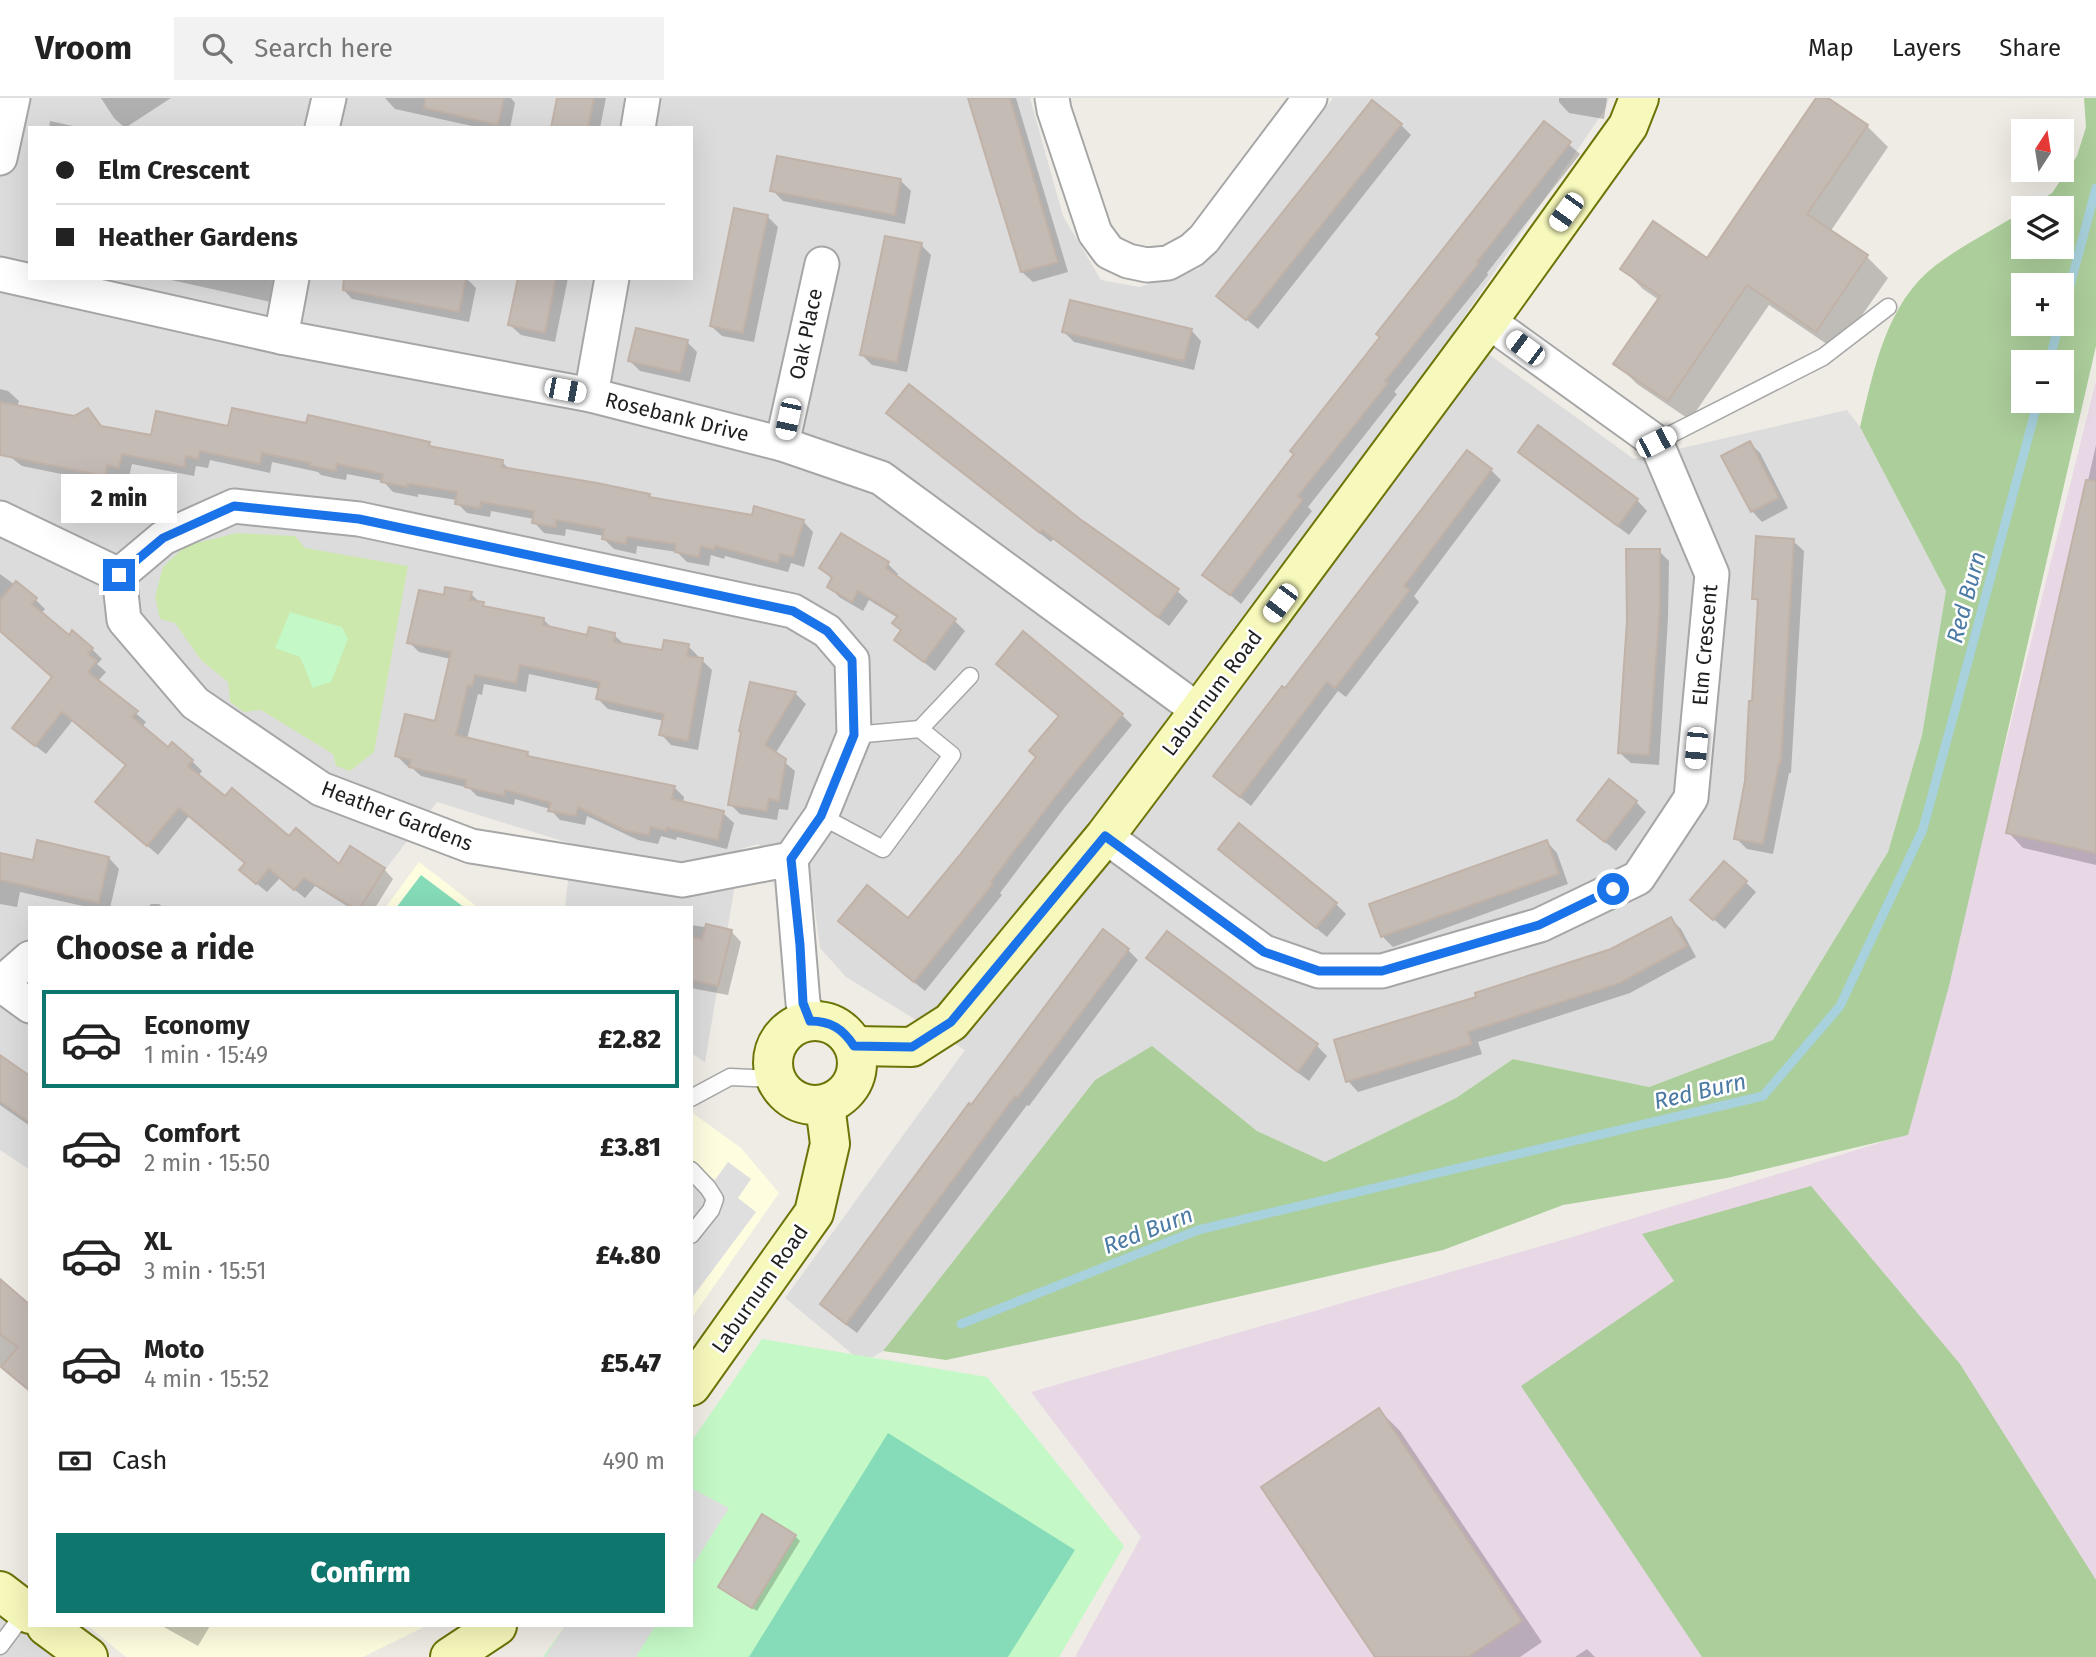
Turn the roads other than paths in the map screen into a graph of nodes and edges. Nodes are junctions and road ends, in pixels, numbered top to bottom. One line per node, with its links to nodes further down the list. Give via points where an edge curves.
1 (13, 98): 9 (street)
2 (329, 98): 7 (street)
3 (643, 98): 8 (street)
4 (1052, 98): 5 (street, via 1095,233 1109,252 1147,265 1168,263 1204,239)
5 (1310, 98)
6 (1639, 98): 15 (street, Laburnum Road, via 1628,126)
7 (323, 126)
8 (638, 126)
9 (0, 158)
10 (822, 264): 19 (street, Oak Place)
11 (0, 274): 16 (street, Rosebank Drive)
12 (292, 280): 16 (street)
13 (612, 280): 17 (street)
14 (1888, 307): 18 (lane, via 1823,357)
15 (1488, 321): 18 (street); 23 (street, Laburnum Road)
16 (281, 337): 17 (street, Rosebank Drive)
17 (591, 395): 19 (street, Rosebank Drive)
18 (1656, 442): 27 (street, Elm Crescent, via 1712,573 1691,798 1638,878 1539,925 1382,971 1319,971 1264,952)
19 (782, 444): 23 (street, Rosebank Drive, via 881,478)
20 (0, 518): 21 (street)
21 (119, 575): 25 (street, via 163,538 234,506 359,519 793,611 827,631 852,660); 28 (street, Heather Gardens, via 124,620 195,703 321,789 471,846 682,880)
22 (970, 676): 24 (lane)
23 (1199, 711): 27 (street, Laburnum Road)
24 (920, 729): 25 (lane); 26 (lane, via 952,755 883,849)
25 (854, 735): 26 (street)
26 (821, 816): 28 (street)
27 (1105, 836): 33 (street, Laburnum Road, via 951,1022 912,1047)
28 (791, 859): 32 (street, via 803,1003)
29 (28, 960): 30 (street)
30 (0, 984): 31 (street)
31 (28, 1005)
32 (810, 1021): 33 (street, via 836,1026); 34 (street, via 797,1024 778,1041 773,1053)
33 (854, 1046): 36 (street, via 857,1070 853,1082)
34 (775, 1079): 35 (lane, via 730,1077); 36 (street, via 801,1103)
35 (693, 1097)
36 (825, 1105): 39 (street, Laburnum Road, via 830,1144 814,1213)
37 (693, 1172): 38 (lane, via 715,1199)
38 (693, 1233)
39 (693, 1383)
40 (25, 1610): 43 (lane)
41 (48, 1627): 44 (street)
42 (495, 1627): 45 (street)
43 (0, 1646)
44 (88, 1657)
45 (450, 1657)

